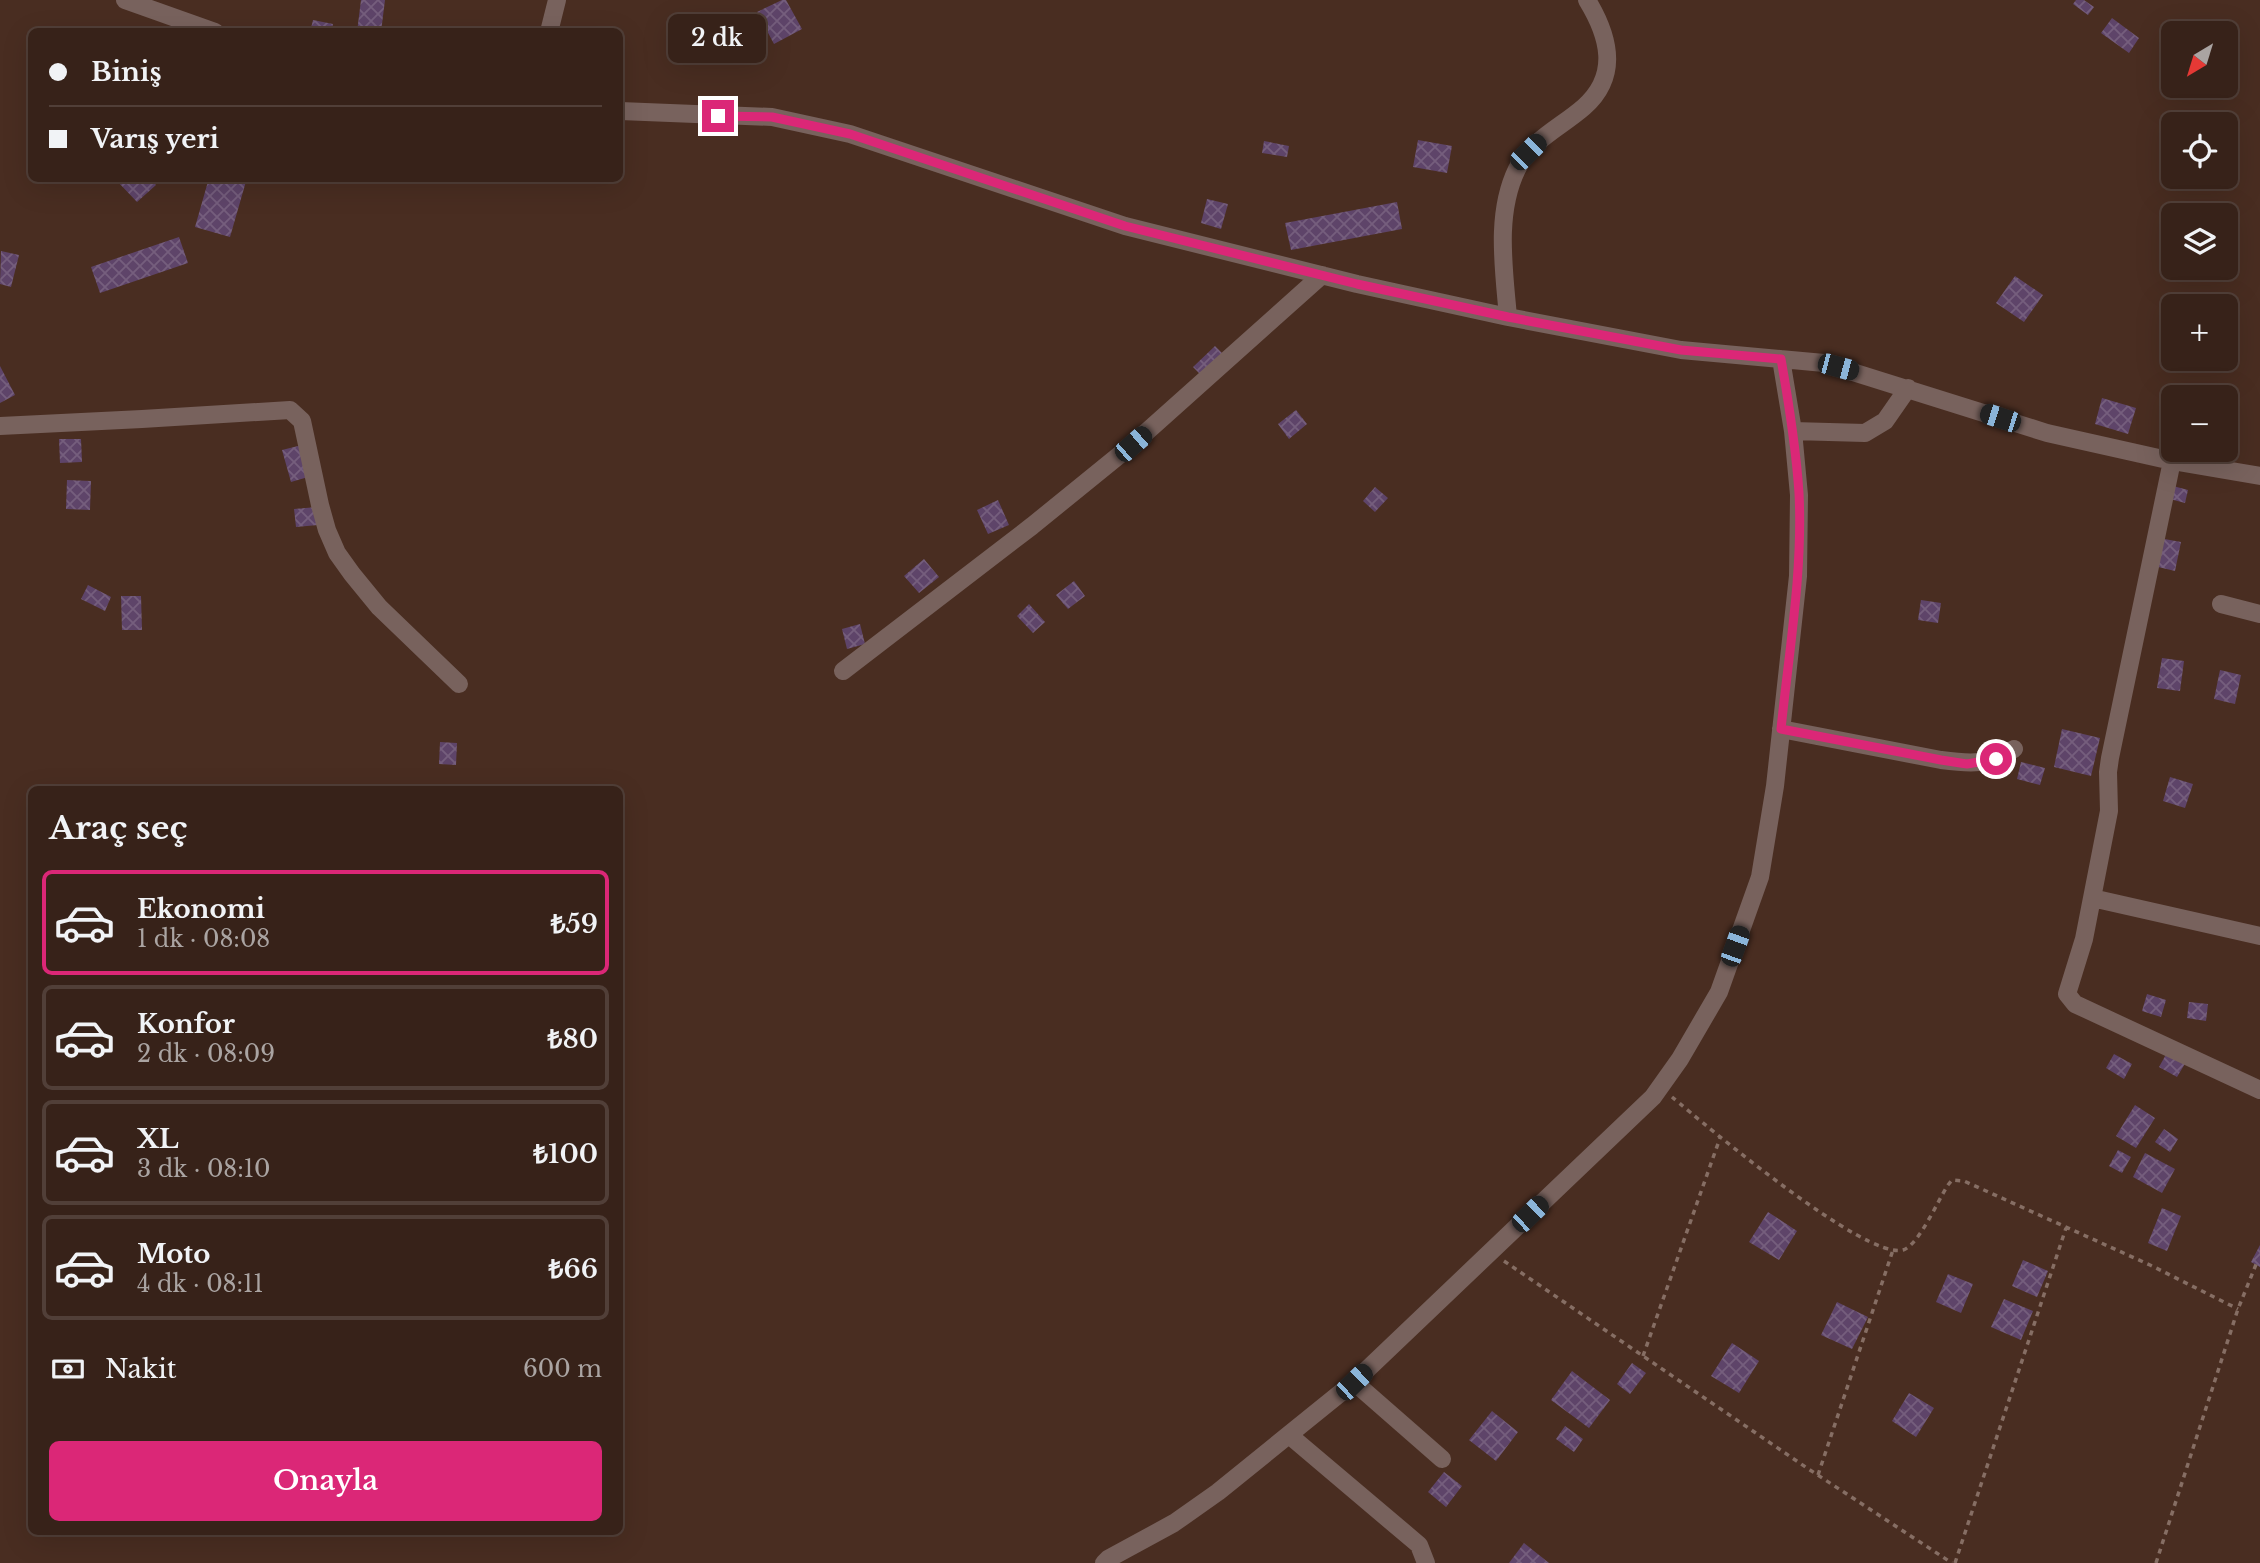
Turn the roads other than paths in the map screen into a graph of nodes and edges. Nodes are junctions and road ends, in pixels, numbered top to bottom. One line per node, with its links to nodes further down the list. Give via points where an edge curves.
1 (125, 0): 4 (street)
2 (557, 0): 5 (street)
3 (1587, 0): 8 (street, via 1604,30 1606,71 1584,107 1545,135 1517,170 1504,219)
4 (204, 28)
5 (550, 28)
6 (623, 111): 7 (street, via 772,117 850,134 1125,226)
7 (1322, 275): 8 (street); 19 (street, via 1133,444)
8 (1508, 317): 9 (street, via 1681,350)
9 (1781, 359): 10 (street, via 1824,363); 12 (street)
10 (1908, 388): 12 (street, via 1885,421 1865,433); 13 (street, via 2047,433)
11 (0, 426): 20 (street, via 290,410 302,421 320,505 337,552 379,607)
12 (1794, 431): 21 (street, via 1798,576)
13 (2161, 459)
14 (2172, 462): 23 (street, via 2110,758 2109,811)
15 (2178, 462): 16 (street)
16 (2260, 476)
17 (2221, 604): 18 (street)
18 (2260, 614)
19 (843, 671)
20 (458, 684)
21 (1781, 729): 22 (street, via 1967,764 1996,759); 26 (street, via 1760,877 1719,992 1680,1059 1645,1104)
22 (2014, 749)
23 (2092, 898): 24 (street); 25 (street, via 2067,994 2070,1000)
24 (2260, 936)
25 (2260, 1090)
26 (1354, 1382): 27 (street); 28 (street)
27 (1289, 1435): 29 (street, via 1219,1492); 30 (street, via 1419,1545)
28 (1442, 1459)
29 (1104, 1563)
30 (1426, 1563)

